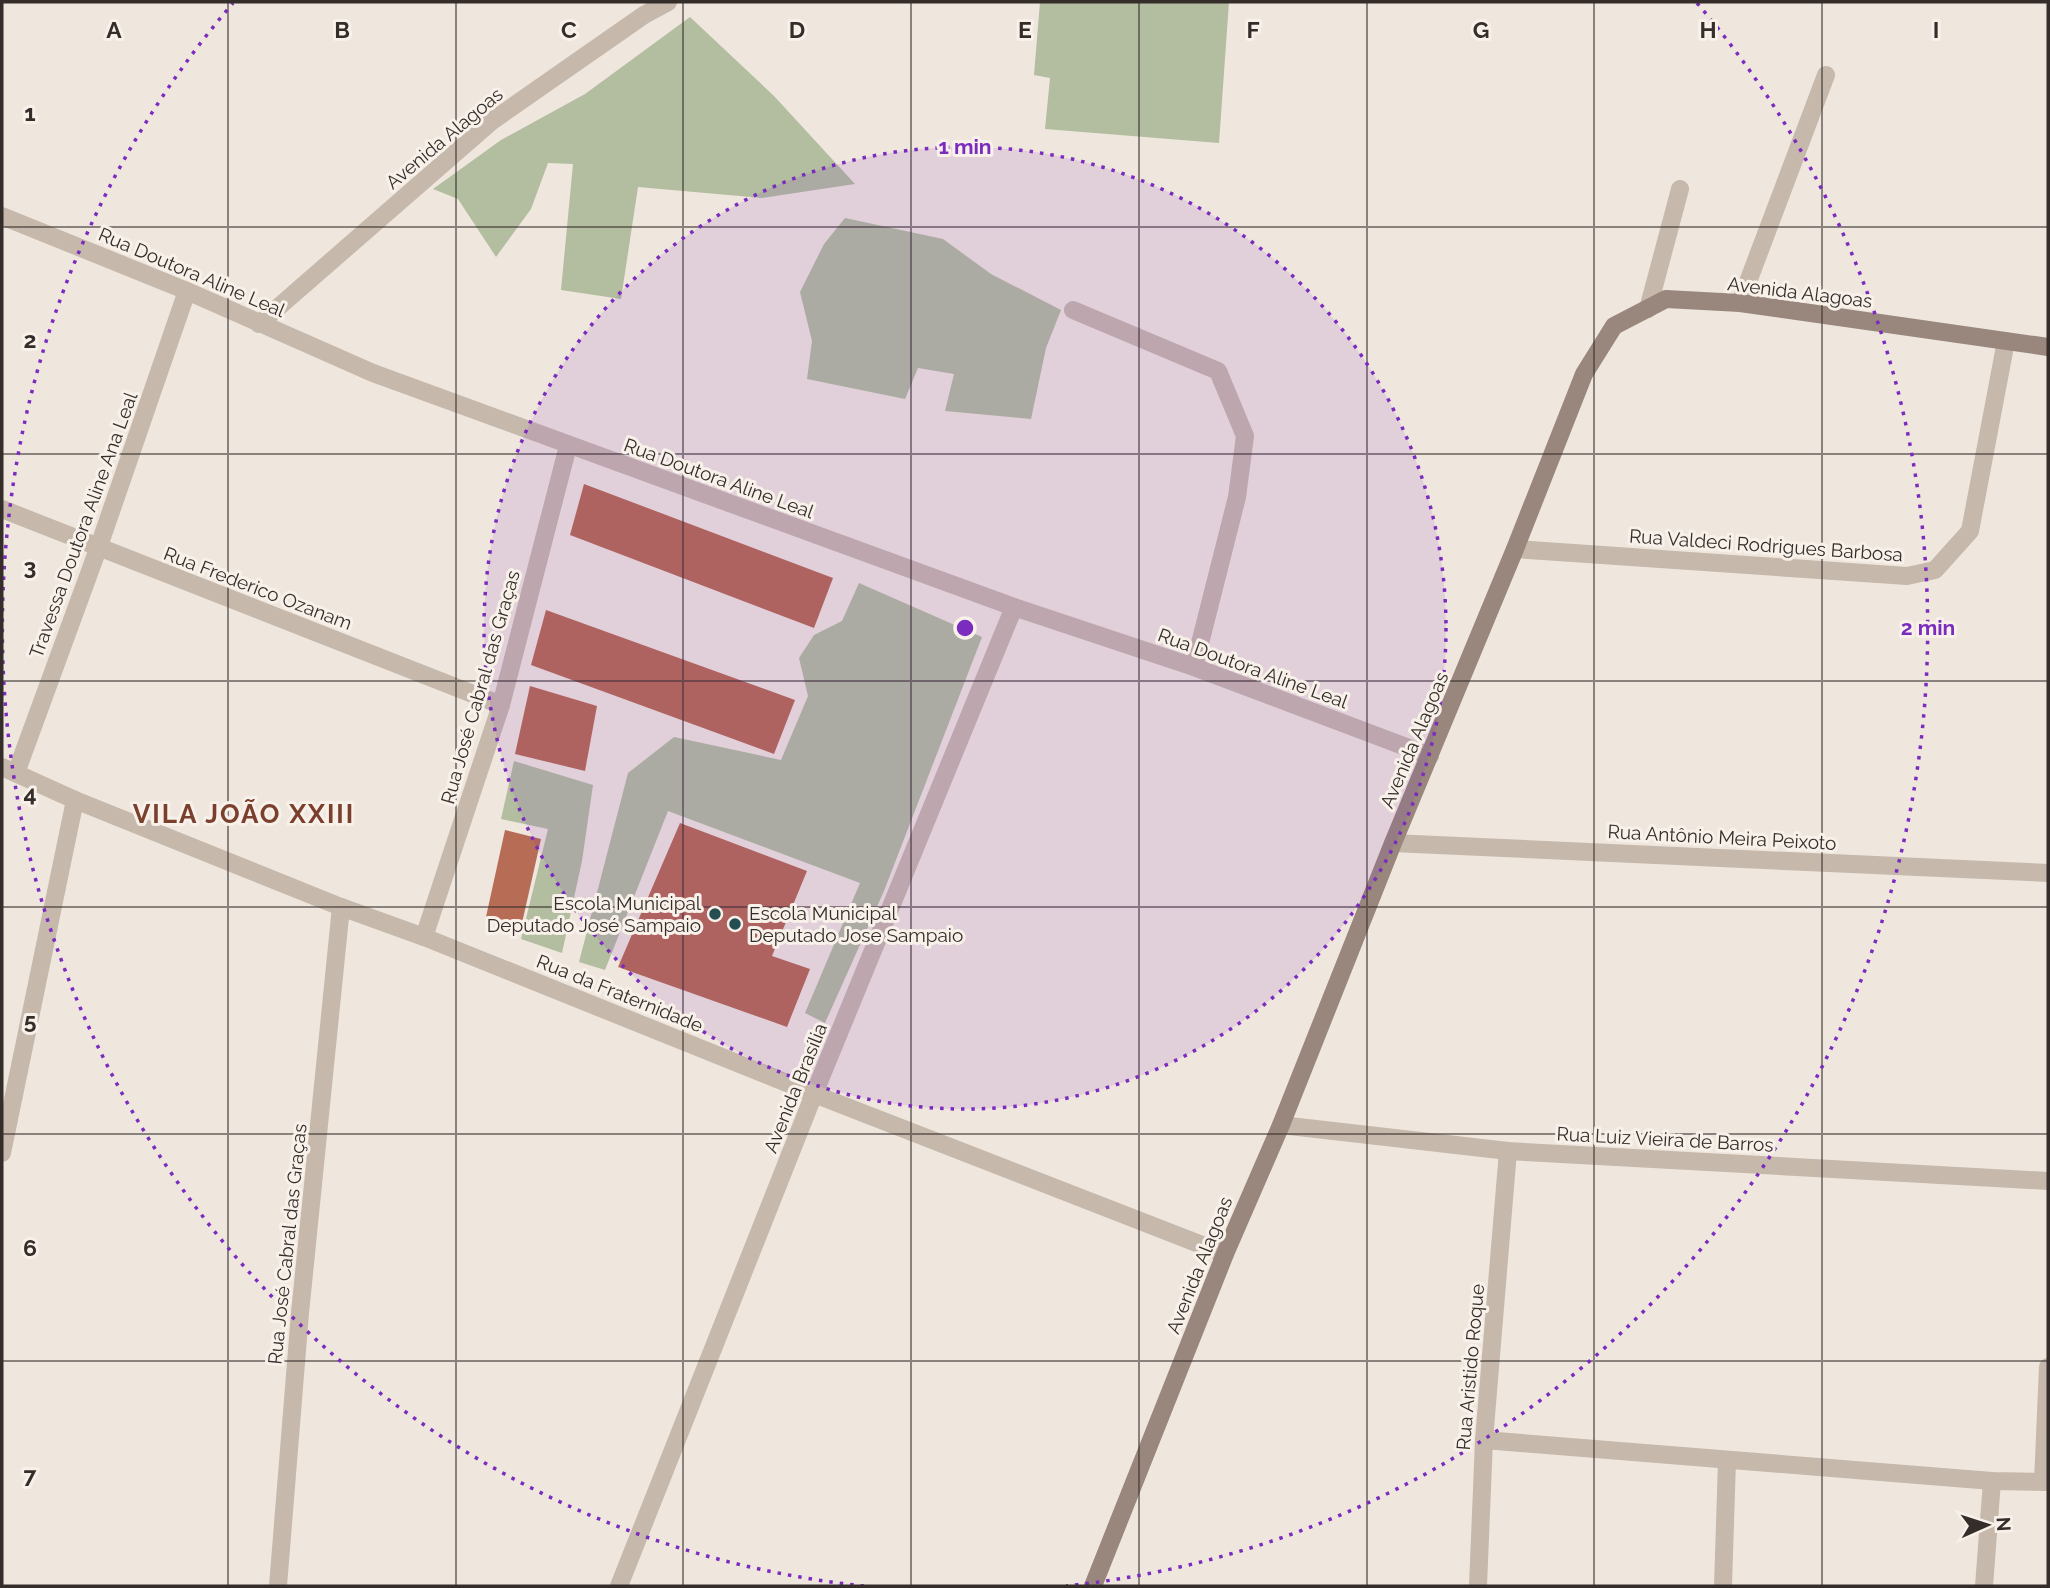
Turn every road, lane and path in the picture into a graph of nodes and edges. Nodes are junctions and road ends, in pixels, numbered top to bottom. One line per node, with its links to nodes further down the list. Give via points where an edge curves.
1 (668, 2): 9 (street, Avenida Alagoas, via 492,121)
2 (1826, 75): 6 (street)
3 (1680, 188): 7 (street)
4 (2, 216): 5 (street, Rua Doutora Aline Leal)
5 (187, 291): 9 (street, Rua Doutora Aline Leal); 14 (street, Travessa Doutora Aline Ana Leal)
6 (1741, 303): 7 (street, Avenida Alagoas, via 1666,299); 10 (street, Avenida Alagoas)
7 (1648, 309): 15 (street, Avenida Alagoas, via 1614,326 1584,374)
8 (1073, 310): 17 (street, via 1218,371 1245,436 1237,497)
9 (260, 324): 12 (street, Rua Doutora Aline Leal, via 373,373)
10 (2006, 341): 11 (street, Avenida Alagoas); 15 (street, Rua Valdeci Rodrigues Barbosa, via 1970,531 1935,570 1907,576)
11 (2048, 347)
12 (568, 446): 16 (street, Rua Doutora Aline Leal); 18 (street, Rua José Cabral das Graças)
13 (2, 509): 14 (street, Rua Frederico Ozanam)
14 (98, 549): 18 (street, Rua Frederico Ozanam); 20 (street, Travessa Doutora Aline Ana Leal)
15 (1516, 549): 19 (street, Avenida Alagoas)
16 (1014, 607): 17 (street, Rua Doutora Aline Leal); 26 (street, Avenida Brasília)
17 (1194, 667): 19 (street, Rua Doutora Aline Leal)
18 (501, 705): 25 (street, Rua José Cabral das Graças)
19 (1430, 756): 22 (street, Avenida Alagoas)
20 (9, 770): 21 (street, Rua da Fraternidade)
21 (75, 800): 24 (street, Rua da Fraternidade); 28 (street)
22 (1393, 844): 23 (street, Rua Antônio Meira Peixoto); 27 (street, Avenida Alagoas)
23 (2048, 873)
24 (341, 906): 25 (street, Rua da Fraternidade); 38 (street, Rua José Cabral das Graças)
25 (424, 937): 26 (street, Rua da Fraternidade)
26 (814, 1094): 32 (street, Rua da Fraternidade); 39 (street, Avenida Brasília)
27 (1281, 1125): 29 (street, Rua Luiz Vieira de Barros); 32 (street, Avenida Alagoas)
28 (3, 1132): 30 (street)
29 (1508, 1151): 31 (street, Rua Luiz Vieira de Barros); 34 (street, Rua Aristido Roque)
30 (2, 1153)
31 (2048, 1181)
32 (1224, 1254): 40 (street, Avenida Alagoas)
33 (2048, 1367): 37 (street)
34 (1484, 1440): 35 (street); 41 (street, Rua Aristido Roque)
35 (1727, 1461): 36 (street); 42 (street)
36 (1992, 1481): 37 (street); 43 (street)
37 (2045, 1482)
38 (278, 1586)
39 (619, 1586)
40 (1093, 1586)
41 (1478, 1586)
42 (1723, 1586)
43 (1984, 1586)

